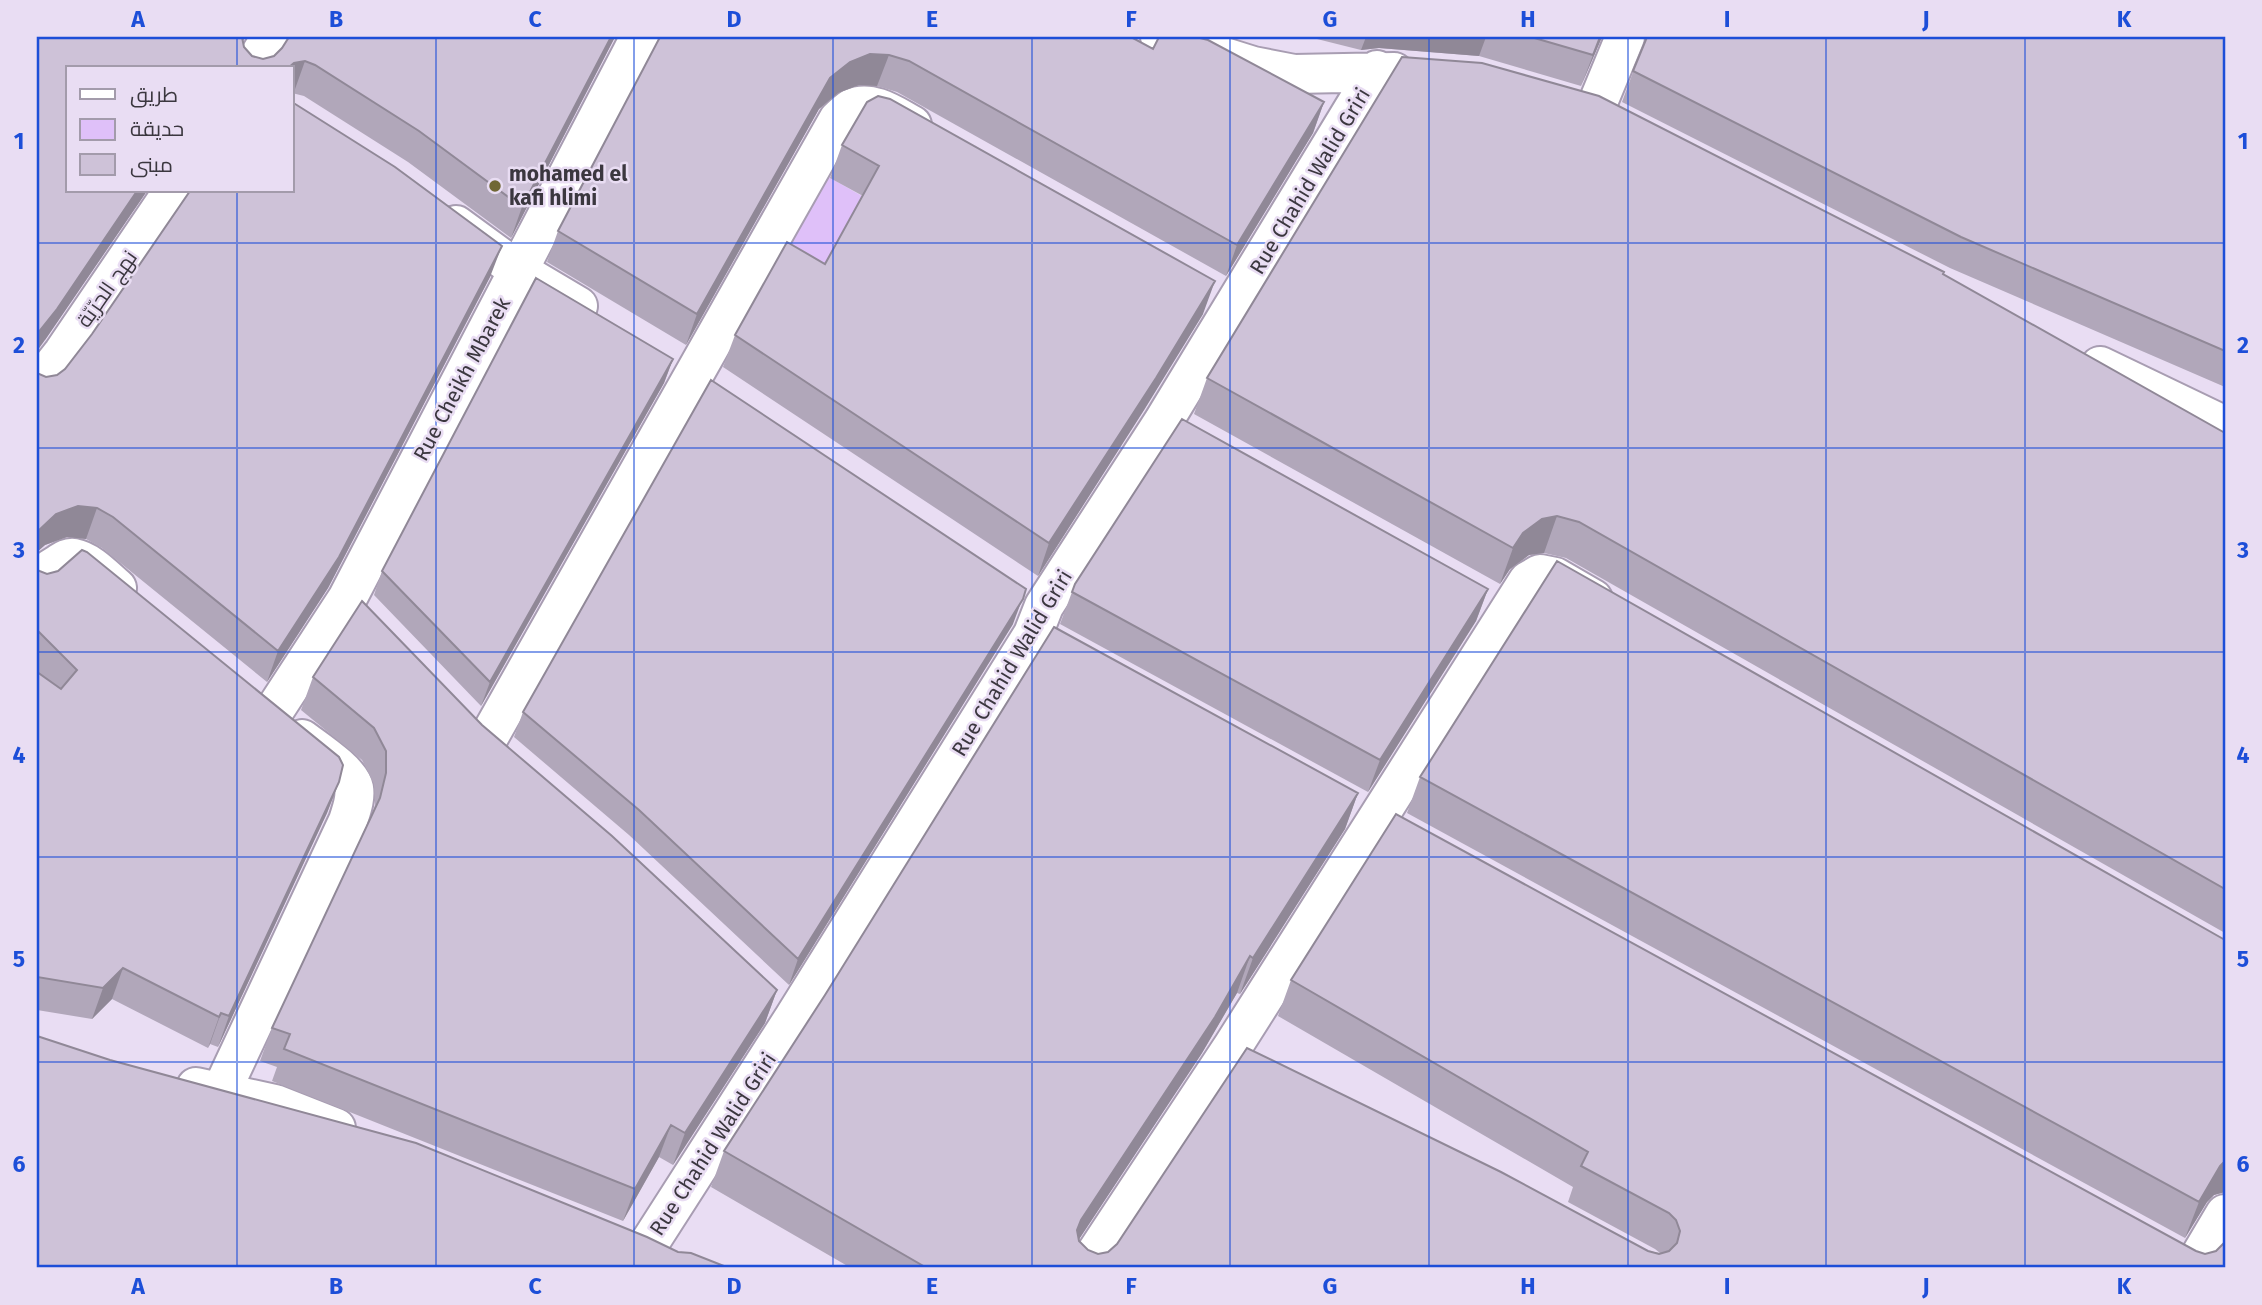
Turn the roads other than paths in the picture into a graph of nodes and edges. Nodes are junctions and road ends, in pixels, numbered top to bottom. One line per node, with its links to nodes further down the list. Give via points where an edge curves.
1 (271, 37): 5 (street)
2 (640, 37): 12 (street, Rue Cheikh Mbarek)
3 (1160, 37): 6 (street, via 1294,74)
4 (1625, 37): 8 (street)
5 (253, 66)
6 (1377, 70): 7 (street); 14 (street, Rue Chahid Walid Griri)
7 (1432, 74)
8 (1590, 113)
9 (947, 145): 17 (street, via 887,111 870,105 852,108 838,120)
10 (172, 192): 18 (street, نهج الحرّيّة)
11 (430, 205): 12 (street)
12 (519, 271): 15 (street); 24 (street, Rue Cheikh Mbarek)
13 (1198, 286): 14 (street)
14 (1234, 306): 29 (street, Rue Chahid Walid Griri, via 1175,429)
15 (609, 325)
16 (2064, 348): 20 (street)
17 (680, 367): 19 (street); 31 (street)
18 (37, 386)
19 (728, 397)
20 (2225, 426)
21 (37, 583): 25 (street, via 52,567 74,558)
22 (1010, 584): 29 (street)
23 (1473, 594): 26 (street)
24 (347, 599): 28 (street); 38 (street, Rue Cheikh Mbarek, via 261,706 344,773 354,786 354,801)
25 (142, 609)
26 (1508, 614): 27 (street, via 1528,581 1540,574 1555,577); 34 (street)
27 (1628, 618)
28 (375, 627)
29 (1045, 629): 36 (street, Rue Chahid Walid Griri)
30 (458, 713): 31 (street)
31 (486, 742): 32 (street)
32 (516, 767)
33 (1340, 801): 34 (street)
34 (1389, 827): 44 (street, via 1245,1053)
35 (763, 991): 36 (street)
36 (793, 1019): 42 (street, Rue Chahid Walid Griri)
37 (169, 1081): 38 (street)
38 (221, 1092): 39 (street, via 275,1104)
39 (364, 1140)
40 (2225, 1214): 43 (street)
41 (605, 1238): 42 (street)
42 (659, 1261)
43 (2185, 1263)
44 (1086, 1268)

